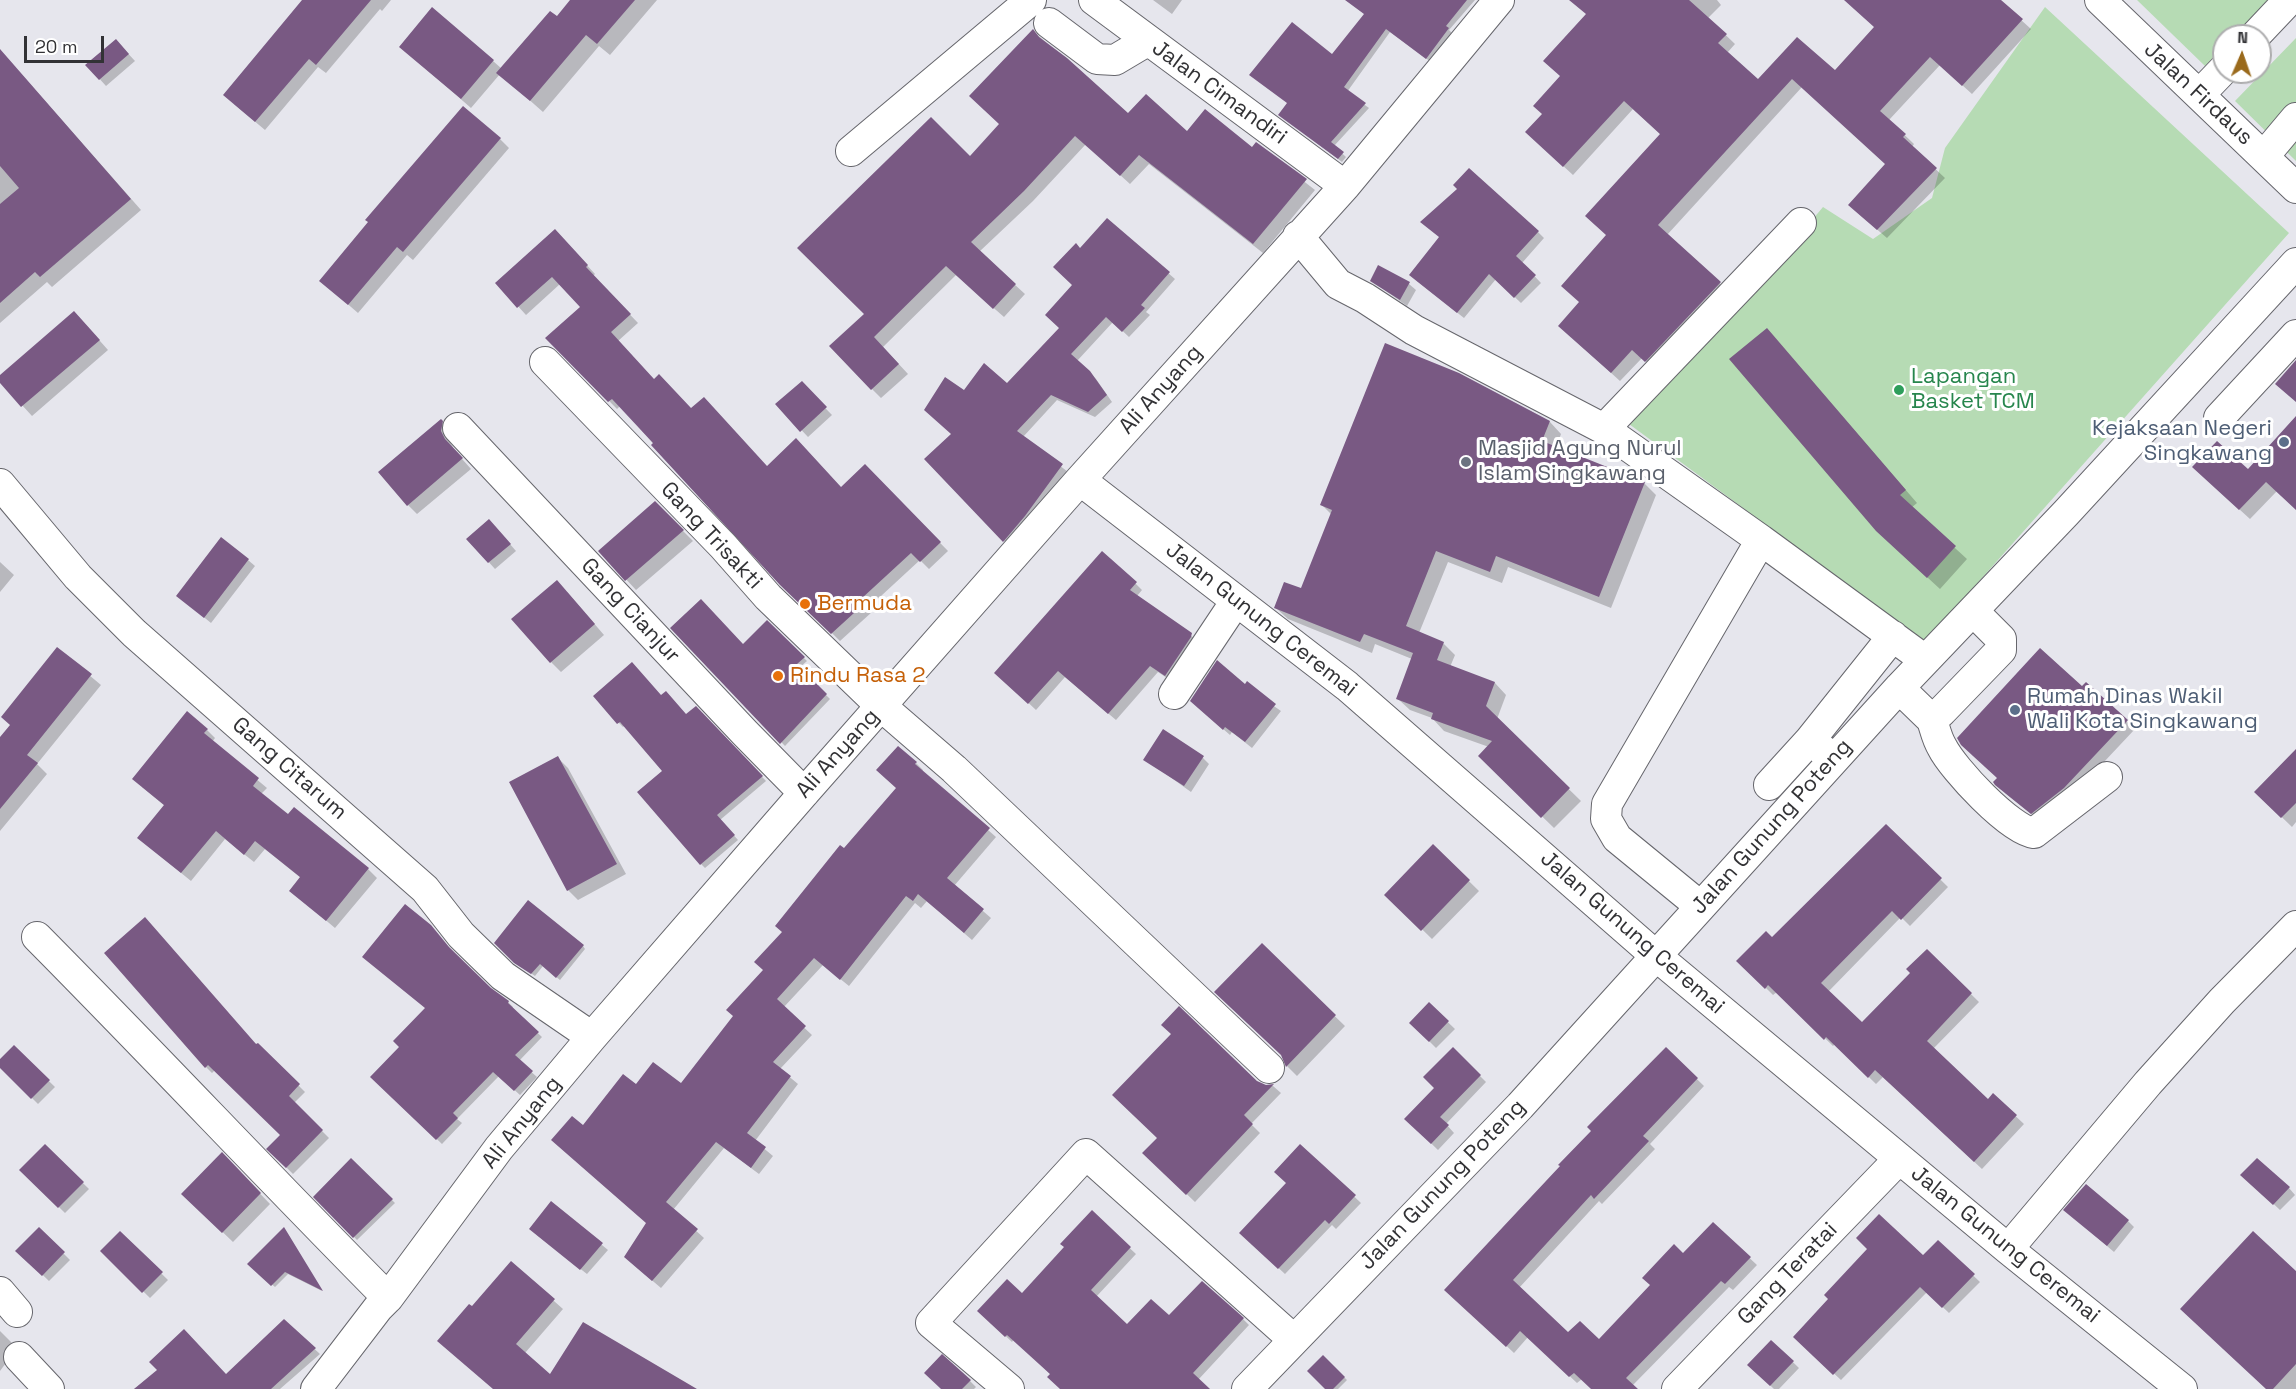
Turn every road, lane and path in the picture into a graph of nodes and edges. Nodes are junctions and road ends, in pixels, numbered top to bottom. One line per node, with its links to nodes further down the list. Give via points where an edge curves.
1 (1094, 0): 7 (street, Jalan Cimandiri)
2 (1499, 0): 13 (street, Ali Anyang)
3 (2100, 0): 9 (street, Jalan Firdaus, via 2142,52)
4 (2289, 0): 6 (street)
5 (1040, 11): 7 (street, via 1097,59 1115,60); 11 (street)
6 (2266, 24)
7 (1147, 41): 13 (street, Jalan Cimandiri)
8 (2212, 81): 9 (street)
9 (2199, 95): 12 (street, Jalan Firdaus)
10 (2296, 118): 12 (street)
11 (851, 151)
12 (2264, 156): 14 (street, Jalan Firdaus)
13 (1345, 186): 16 (street, Ali Anyang)
14 (2296, 188)
15 (1801, 223): 22 (street)
16 (1298, 236): 22 (street, via 1338,284 1414,330); 23 (street, Ali Anyang)
17 (2296, 263): 27 (street, Jalan Gunung Poteng)
18 (2296, 335): 20 (street)
19 (545, 362): 32 (street, Gang Trisakti, via 768,597)
20 (2219, 418)
21 (458, 428): 38 (street, Gang Cianjur)
22 (1604, 429): 25 (street)
23 (1080, 480): 26 (street, Jalan Gunung Ceremai); 32 (street, Ali Anyang)
24 (0, 484): 43 (street, Gang Citarum, via 78,577 134,633 424,889 460,935 503,976)
25 (1761, 540): 28 (street); 39 (street, via 1607,804 1606,819 1617,838)
26 (1236, 601): 31 (street); 42 (street, Jalan Gunung Ceremai, via 1347,686)
27 (1973, 610): 29 (street, Jalan Gunung Poteng); 33 (street, via 2001,639 2001,650)
28 (1893, 636): 29 (street); 34 (street)
29 (1925, 660): 30 (street, Jalan Gunung Poteng)
30 (1899, 688): 33 (street); 35 (street, Jalan Gunung Poteng)
31 (1174, 694)
32 (881, 706): 38 (street, Ali Anyang); 44 (street, Gang Trisakti, via 954,769)
33 (1932, 720): 36 (street, via 1941,747 1962,776 2025,832 2034,833)
34 (1810, 740): 35 (street); 37 (street)
35 (1833, 761): 39 (street, Jalan Gunung Poteng)
36 (2108, 777)
37 (1769, 785)
38 (804, 792): 43 (street, Ali Anyang)
39 (1700, 906): 42 (street, Jalan Gunung Poteng)
40 (2296, 926): 46 (street, via 2156,1074)
41 (37, 937): 47 (street)
42 (1655, 955): 45 (street, Jalan Gunung Ceremai); 48 (street, Jalan Gunung Poteng, via 1520,1106)
43 (592, 1037): 47 (street, Ali Anyang, via 499,1148)
44 (1269, 1068)
45 (1899, 1159): 46 (street, Jalan Gunung Ceremai); 54 (street, Gang Teratai)
46 (2008, 1249): 55 (street, Jalan Gunung Ceremai)
47 (388, 1298): 51 (street, Ali Anyang)
48 (1294, 1340): 52 (street, via 1086,1154 931,1323); 53 (street, Jalan Gunung Poteng)
49 (19, 1357): 50 (street)
50 (49, 1389)
51 (316, 1389)
52 (1009, 1389)
53 (1246, 1389)
54 (1677, 1389)
55 (2182, 1389)

